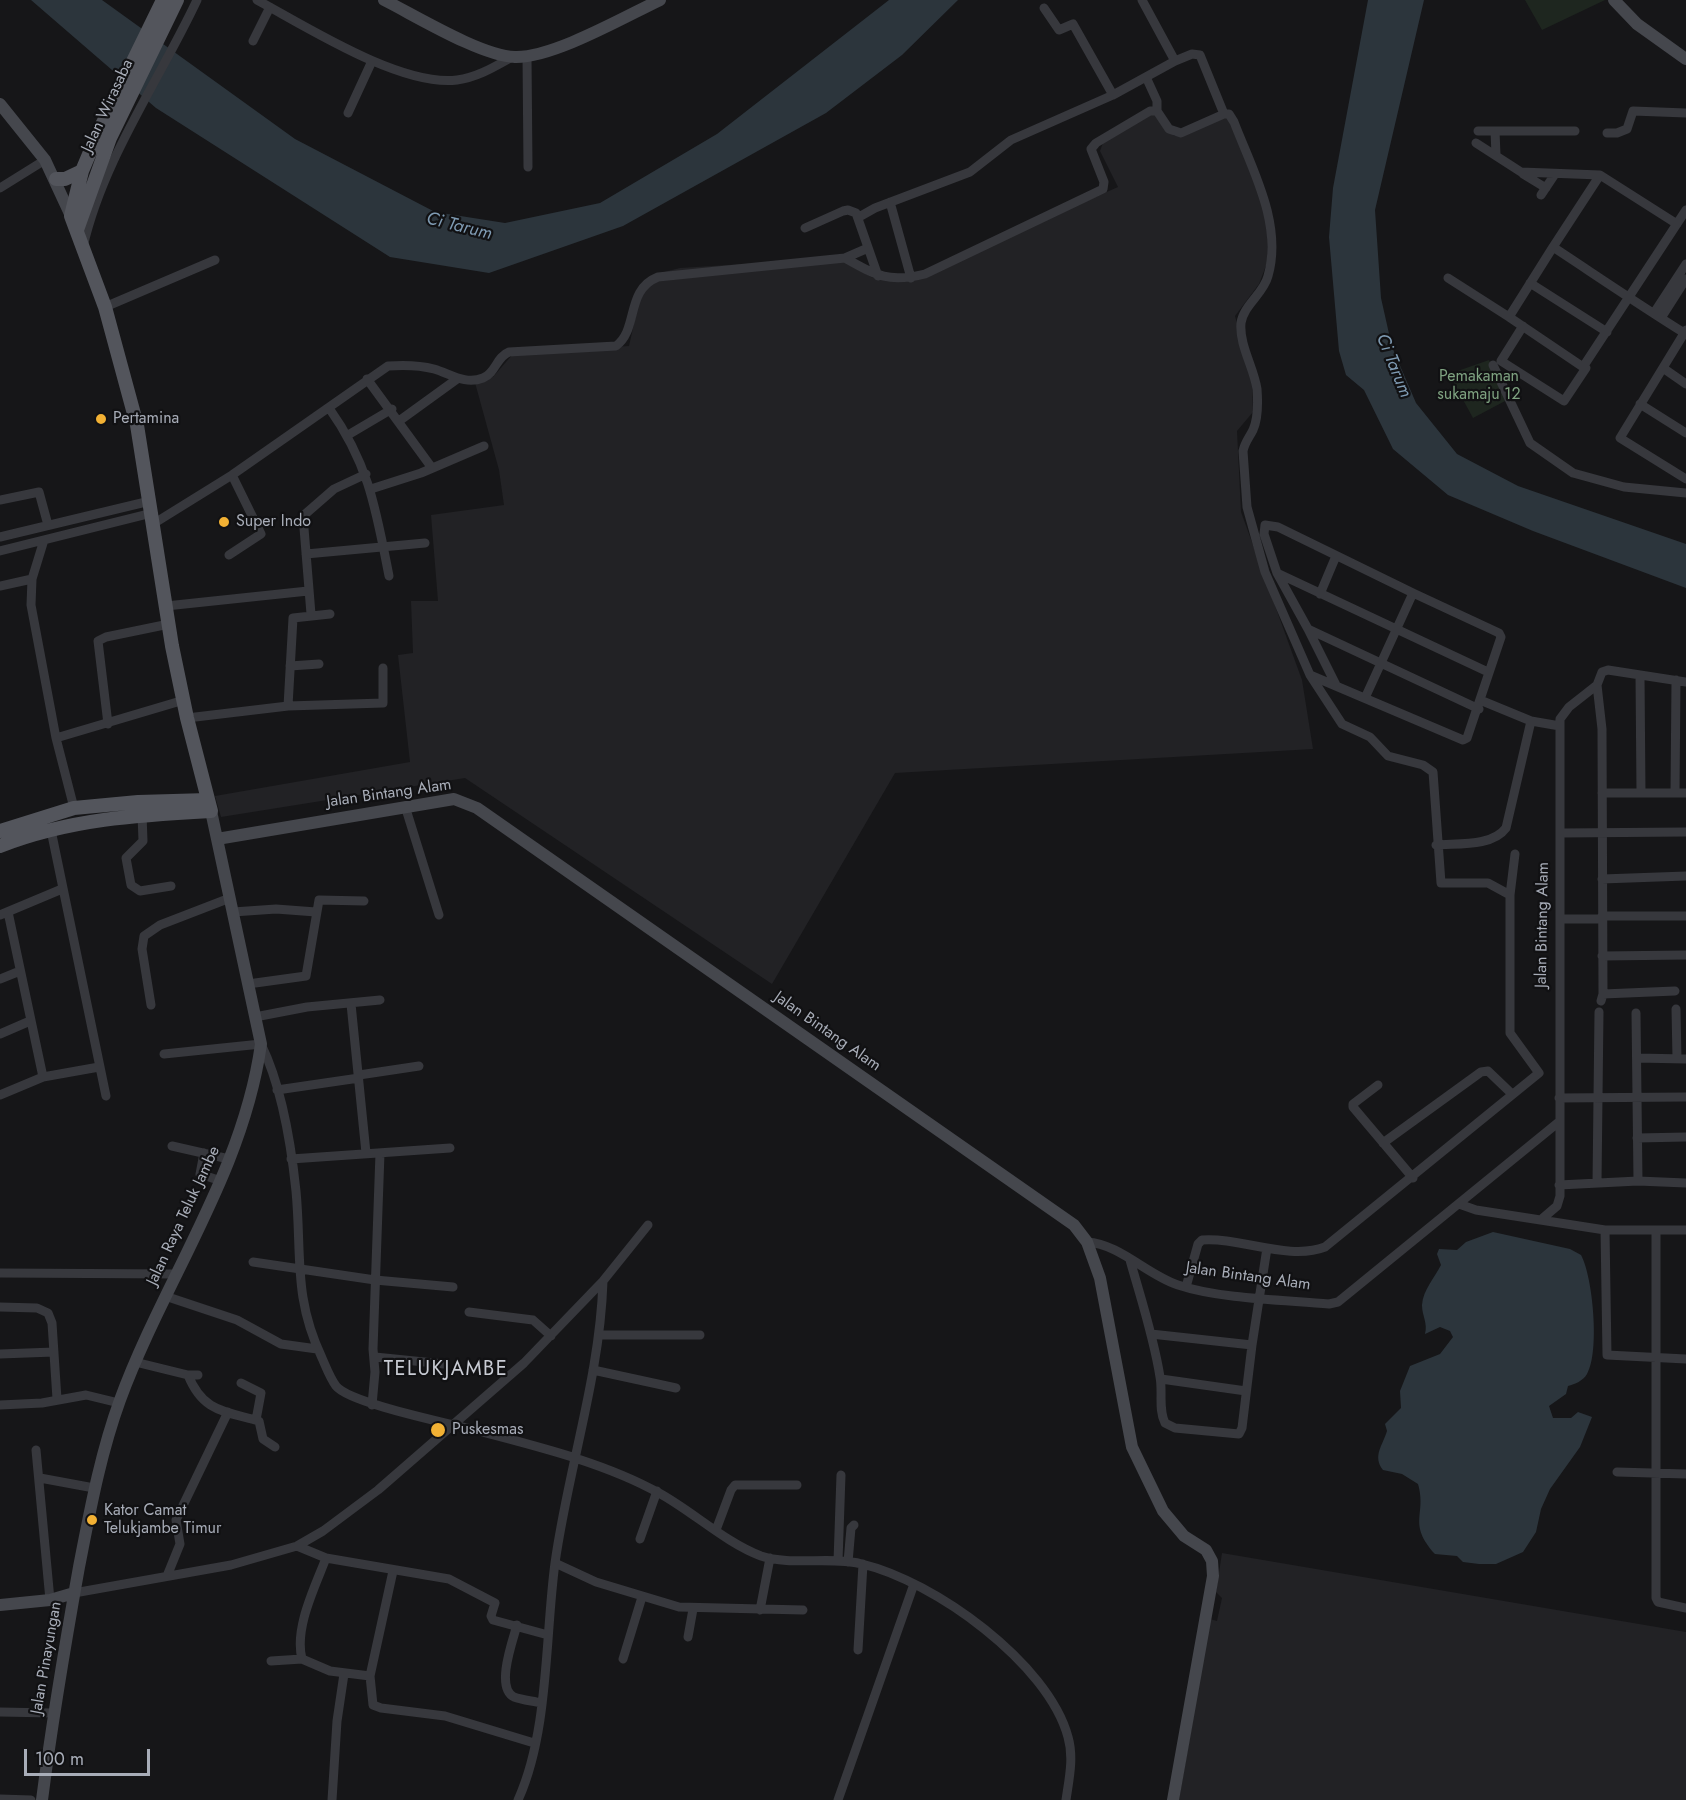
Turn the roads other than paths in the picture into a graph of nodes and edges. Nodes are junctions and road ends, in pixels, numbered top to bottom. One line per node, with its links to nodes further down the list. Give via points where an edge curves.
1 (163, 0): 28 (main road, Jalan Wirasaba)
2 (177, 0): 28 (main road, Jalan Wirasaba)
3 (257, 0): 9 (street)
4 (384, 0): 13 (street, via 462,39)
5 (660, 0): 12 (street)
6 (1142, 0): 16 (street)
7 (1614, 0): 14 (street, via 1646,31)
8 (196, 4): 46 (street, via 129,130 92,212)
9 (270, 7): 11 (street); 15 (street)
10 (1044, 8): 18 (street, via 1059,30 1073,24)
11 (253, 41)
12 (527, 56): 13 (street); 32 (street)
13 (512, 57): 15 (street, via 482,73 434,81)
14 (1686, 59)
15 (372, 61): 21 (street)
16 (1175, 61): 17 (street); 23 (street, via 1200,55)
17 (1146, 77): 18 (street); 20 (street, via 1157,101)
18 (1113, 95): 39 (street, via 1011,140 970,172)
19 (2, 109): 31 (street)
20 (1157, 111): 23 (street, via 1169,129 1181,133); 53 (street, via 1150,111 1096,142 1091,149 1103,189)
21 (348, 113)
22 (1686, 113): 27 (street, via 1633,111 1627,129)
23 (1224, 114): 116 (street, via 1229,114 1234,122 1270,227 1268,277 1241,324 1257,404 1253,429 1243,451 1246,507 1265,572)
24 (1478, 131): 25 (street)
25 (1495, 131): 26 (street); 30 (street)
26 (1575, 131)
27 (1607, 133)
28 (104, 135): 33 (main road, Jalan Wirasaba); 45 (main road, Jalan Wirasaba)
29 (1476, 143): 30 (street)
30 (1496, 155): 34 (street)
31 (45, 160): 37 (street); 38 (street)
32 (528, 167)
33 (82, 171): 37 (main road, via 65,180); 41 (main road, Jalan Wirasaba)
34 (1521, 172): 35 (street); 35 (street, via 1544,191)
35 (1555, 174): 36 (street)
36 (1600, 175): 43 (street); 47 (street)
37 (56, 179): 41 (street)
38 (0, 188)
39 (890, 202): 42 (street); 53 (street)
40 (1686, 210): 43 (street)
41 (71, 216): 45 (main road)
42 (859, 217): 44 (street, via 848,210); 48 (street)
43 (1677, 224): 57 (street)
44 (805, 228)
45 (77, 230): 46 (main road)
46 (83, 247): 58 (main road)
47 (1553, 247): 56 (street); 57 (street)
48 (868, 248): 49 (street); 52 (street)
49 (845, 258): 52 (street); 68 (street, via 658,278 643,286 624,336 616,346 509,352 486,377)
50 (215, 260): 58 (street)
51 (1686, 264): 59 (street)
52 (878, 276): 53 (street, via 894,280)
53 (911, 278)
54 (1448, 278): 60 (street)
55 (1686, 279): 59 (street)
56 (1530, 283): 60 (street); 62 (street)
57 (1630, 298): 59 (street); 62 (street)
58 (105, 307): 87 (main road, via 137,425)
59 (1657, 316): 63 (street)
60 (1509, 317): 61 (street)
61 (1523, 326): 65 (street); 65 (street, via 1501,361 1564,401 1586,369)
62 (1607, 332): 65 (street)
63 (1685, 332): 66 (street)
64 (1493, 365): 84 (street, via 1530,443 1573,473 1624,487)
65 (1583, 367)
66 (1663, 368): 69 (street); 70 (street)
67 (367, 379): 68 (street, via 388,366 405,364 434,369); 71 (street); 72 (street)
68 (457, 379): 73 (street)
69 (1686, 384)
70 (1640, 404): 75 (street); 77 (street)
71 (328, 408): 76 (street); 81 (street)
72 (392, 409): 73 (street); 76 (street)
73 (399, 421): 79 (street)
74 (1609, 432): 77 (street)
75 (1686, 433)
76 (348, 435): 80 (street)
77 (1620, 438): 82 (street)
78 (484, 446): 79 (street)
79 (432, 468): 83 (street)
80 (366, 474): 83 (street); 95 (street, via 334,489 303,516)
81 (232, 475): 87 (street); 96 (street, via 261,534)
82 (1686, 479)
83 (371, 489): 93 (street)
84 (1686, 493)
85 (0, 500): 89 (street, via 39,492)
86 (117, 508): 87 (street); 88 (street); 89 (street)
87 (151, 512): 88 (street); 105 (main road)
88 (120, 521): 91 (street)
89 (48, 525): 90 (street)
90 (0, 537)
91 (44, 540): 94 (street); 100 (street)
92 (424, 543): 93 (street)
93 (383, 548): 95 (street); 99 (street)
94 (0, 551)
95 (306, 554): 102 (street)
96 (229, 555)
97 (1336, 556): 98 (street, via 1268,524 1264,534); 103 (street); 104 (street)
98 (1277, 573): 104 (street); 110 (street)
99 (389, 576)
100 (33, 579): 101 (street); 130 (street, via 31,605)
101 (0, 586)
102 (308, 591): 105 (street); 106 (street)
103 (1413, 593): 109 (street); 115 (street, via 1499,633 1501,640)
104 (1320, 594): 109 (street)
105 (166, 606): 108 (main road)
106 (311, 614): 107 (street); 113 (street, via 293,618)
107 (330, 614)
108 (169, 624): 123 (main road); 128 (street, via 98,641)
109 (1396, 627): 111 (street); 115 (street)
110 (1308, 629): 111 (street); 120 (street)
111 (1381, 663): 122 (street); 124 (street)
112 (319, 664): 113 (street)
113 (290, 666): 125 (street)
114 (383, 668): 125 (street, via 383,703)
115 (1488, 672): 124 (street)
116 (1310, 675): 120 (street); 146 (street, via 1342,724 1370,737 1388,756 1423,765 1433,772)
117 (1640, 675): 118 (street); 121 (street, via 1608,670 1602,672); 132 (street)
118 (1676, 680): 119 (street); 133 (street)
119 (1686, 682)
120 (1336, 685): 122 (street)
121 (1597, 686): 129 (street, via 1563,712); 131 (street)
122 (1365, 698): 124 (street, via 1463,740)
123 (184, 700): 126 (main road); 128 (street)
124 (1479, 704): 127 (street)
125 (288, 706): 126 (street)
126 (187, 717): 135 (main road)
127 (1531, 721): 129 (street); 146 (street, via 1506,828 1486,840)
128 (108, 723): 130 (street)
129 (1560, 726): 144 (street, Jalan Bintang Alam)
130 (56, 738): 137 (street)
131 (1602, 793): 132 (street); 142 (street)
132 (1641, 793): 133 (street)
133 (1675, 793): 134 (street)
134 (1686, 793)
135 (210, 806): 137 (main road, via 138,801); 139 (main road); 145 (street, Jalan Raya Teluk Jambe)
136 (405, 806): 145 (street, Jalan Bintang Alam); 160 (street); 220 (street, Jalan Bintang Alam, via 456,799 477,808 1060,1214)
137 (74, 808): 138 (main road)
138 (48, 814): 140 (main road); 141 (street)
139 (142, 814): 141 (main road); 152 (street, via 143,841 126,858 131,885 140,891)
140 (0, 831)
141 (49, 832): 147 (main road); 148 (street); 153 (street)
142 (1601, 832): 143 (street); 144 (street); 151 (street)
143 (1686, 832)
144 (1562, 833): 163 (street, Jalan Bintang Alam)
145 (217, 839): 155 (street, Jalan Raya Teluk Jambe)
146 (1436, 845): 154 (street, via 1441,882 1488,883)
147 (0, 846)
148 (0, 850)
149 (1515, 854): 154 (street)
150 (1686, 876): 151 (street)
151 (1602, 879): 162 (street)
152 (171, 886)
153 (63, 889): 159 (street); 185 (street)
154 (1510, 895): 190 (street, via 1511,1037 1539,1073)
155 (230, 898): 157 (street, Jalan Raya Teluk Jambe); 172 (street, via 144,936 142,949)
156 (363, 901): 158 (street, via 321,899)
157 (233, 912): 158 (street); 168 (street, Jalan Raya Teluk Jambe)
158 (316, 912): 168 (street, via 306,976)
159 (4, 914): 166 (street)
160 (439, 915)
161 (1686, 916): 162 (street)
162 (1602, 918): 163 (street); 165 (street)
163 (1560, 919): 195 (street, Jalan Bintang Alam)
164 (1686, 955): 165 (street)
165 (1602, 956): 169 (street, via 1602,997)
166 (20, 971): 167 (street); 178 (street)
167 (0, 979)
168 (248, 984): 176 (street, Jalan Raya Teluk Jambe)
169 (1675, 990)
170 (380, 1000): 171 (street)
171 (351, 1004): 176 (street); 187 (street)
172 (151, 1005)
173 (1676, 1009): 177 (street)
174 (1599, 1012): 193 (street)
175 (1636, 1013): 182 (street)
176 (255, 1017): 180 (street, Jalan Raya Teluk Jambe)
177 (1681, 1020): 183 (street)
178 (30, 1022): 179 (street); 186 (street)
179 (0, 1034)
180 (261, 1044): 181 (street); 189 (street); 206 (street, Jalan Raya Teluk Jambe, via 255,1082)
181 (164, 1054)
182 (1636, 1058): 183 (street); 194 (street)
183 (1682, 1059)
184 (419, 1066): 187 (street)
185 (99, 1067): 186 (street); 192 (street)
186 (43, 1077): 191 (street)
187 (359, 1077): 189 (street); 204 (street)
188 (1378, 1085): 200 (street, via 1352,1106)
189 (277, 1090): 207 (street)
190 (1512, 1094): 200 (street, via 1493,1074 1481,1072); 208 (street)
191 (0, 1095)
192 (106, 1096)
193 (1598, 1096): 194 (street); 195 (street); 211 (street)
194 (1636, 1097): 196 (street); 199 (street)
195 (1559, 1098): 197 (street, Jalan Bintang Alam)
196 (1686, 1098)
197 (1560, 1121): 213 (street); 214 (street, Jalan Bintang Alam)
198 (1686, 1137): 199 (street)
199 (1637, 1138): 210 (street)
200 (1383, 1143): 208 (street)
201 (172, 1146): 203 (street)
202 (450, 1148): 205 (street)
203 (204, 1153): 206 (street); 209 (street, via 200,1174)
204 (366, 1153): 205 (street); 207 (street)
205 (380, 1153): 227 (street)
206 (229, 1159): 209 (street, Jalan Raya Teluk Jambe)
207 (291, 1159): 224 (street)
208 (1413, 1178): 221 (street, via 1325,1247)
209 (221, 1181): 226 (street, Jalan Raya Teluk Jambe)
210 (1638, 1181): 211 (street); 212 (street)
211 (1597, 1183): 213 (street)
212 (1686, 1183)
213 (1559, 1185): 215 (street, via 1557,1206)
214 (1459, 1204): 215 (street, via 1476,1210); 232 (street, Jalan Bintang Alam, via 1338,1302)
215 (1543, 1218): 217 (street)
216 (648, 1225): 228 (street)
217 (1605, 1230): 218 (street); 244 (street, via 1606,1352 1615,1357)
218 (1656, 1230): 219 (street); 244 (street)
219 (1686, 1230)
220 (1087, 1242): 222 (street, Jalan Bintang Alam); 313 (street, via 1100,1278 1132,1447 1163,1511 1184,1536 1206,1550 1212,1561 1213,1576)
221 (1267, 1248): 230 (street, via 1202,1240); 232 (street)
222 (1130, 1260): 230 (street, Jalan Bintang Alam); 235 (street)
223 (253, 1262): 224 (street)
224 (299, 1269): 227 (street); 240 (street, via 304,1314)
225 (0, 1274): 226 (street)
226 (176, 1274): 231 (street, Jalan Raya Teluk Jambe)
227 (375, 1280): 229 (street); 243 (street)
228 (603, 1281): 236 (street); 238 (street)
229 (453, 1287)
230 (1186, 1287): 232 (street, Jalan Bintang Alam)
231 (165, 1296): 240 (street, via 237,1320 281,1344); 246 (street, Jalan Raya Teluk Jambe)
232 (1258, 1298): 239 (street)
233 (0, 1307): 241 (street, via 46,1311 52,1323)
234 (469, 1312): 238 (street, via 533,1320)
235 (1151, 1334): 239 (street); 251 (street)
236 (600, 1335): 237 (street); 248 (street)
237 (700, 1335)
238 (551, 1336): 261 (street)
239 (1252, 1345): 254 (street)
240 (317, 1349): 258 (street, via 336,1386 347,1396)
241 (54, 1352): 242 (street); 255 (street)
242 (0, 1354)
243 (375, 1357): 247 (street); 258 (street)
244 (1656, 1358): 245 (street); 266 (street)
245 (1686, 1359)
246 (135, 1362): 249 (street); 256 (street, Jalan Raya Teluk Jambe)
247 (444, 1364)
248 (593, 1370): 253 (street); 264 (street)
249 (188, 1375): 250 (street); 259 (street, via 199,1398)
250 (198, 1375)
251 (1161, 1379): 254 (street); 254 (street, via 1162,1418 1175,1428 1237,1435 1242,1428)
252 (241, 1383): 260 (street, via 261,1393)
253 (676, 1388)
254 (1246, 1391)
255 (57, 1399): 256 (street, via 86,1395); 257 (street)
256 (119, 1403): 271 (street, Jalan Raya Teluk Jambe)
257 (0, 1405)
258 (372, 1405): 261 (street)
259 (228, 1412): 260 (street); 283 (street, via 176,1520 180,1544)
260 (256, 1420): 262 (street, via 260,1422 263,1439)
261 (454, 1425): 264 (street); 276 (street, via 353,1510)
262 (275, 1447)
263 (36, 1449): 269 (street)
264 (573, 1459): 272 (street); 280 (street)
265 (1617, 1472): 266 (street)
266 (1656, 1473): 267 (street); 289 (street, via 1656,1598)
267 (1686, 1474)
268 (841, 1475): 279 (street)
269 (40, 1478): 271 (street); 287 (street)
270 (797, 1485): 274 (street, via 735,1485)
271 (94, 1488): 285 (street, Jalan Raya Teluk Jambe)
272 (657, 1491): 274 (street); 275 (street)
273 (855, 1525): 279 (street)
274 (716, 1530): 278 (street)
275 (640, 1539)
276 (297, 1546): 277 (street); 283 (street, via 231,1565)
277 (326, 1558): 282 (street); 297 (street, via 306,1616 300,1644)
278 (770, 1558): 279 (street); 292 (street)
279 (843, 1561): 281 (street)
280 (555, 1563): 286 (street); 294 (street)
281 (863, 1564): 284 (street); 296 (street)
282 (393, 1571): 293 (street, via 449,1579 495,1603 493,1620); 301 (street)
283 (167, 1576): 285 (street)
284 (914, 1584): 311 (street); 312 (street, via 991,1635 1034,1674 1068,1734 1071,1760)
285 (74, 1593): 287 (street); 304 (street, Jalan Pinayungan)
286 (642, 1597): 290 (street); 298 (street)
287 (50, 1600): 288 (street)
288 (0, 1605)
289 (1686, 1608)
290 (693, 1609): 292 (street); 295 (street)
291 (802, 1610): 292 (street)
292 (760, 1611)
293 (517, 1625): 294 (street); 302 (street, via 507,1662 507,1690 512,1696)
294 (549, 1635): 302 (street)
295 (688, 1637)
296 (858, 1650)
297 (302, 1659): 299 (street); 300 (street)
298 (623, 1659)
299 (271, 1661)
300 (344, 1674): 301 (street); 309 (street)
301 (370, 1676): 305 (street, via 375,1707 445,1716)
302 (541, 1703): 305 (street)
303 (0, 1712): 304 (street)
304 (53, 1713): 308 (street, Jalan Pinayungan)
305 (534, 1743): 310 (street)
306 (0, 1799): 307 (street)
307 (32, 1800)
308 (42, 1800)
309 (332, 1800)
310 (518, 1800)
311 (838, 1800)
312 (1066, 1800)
313 (1173, 1800)

